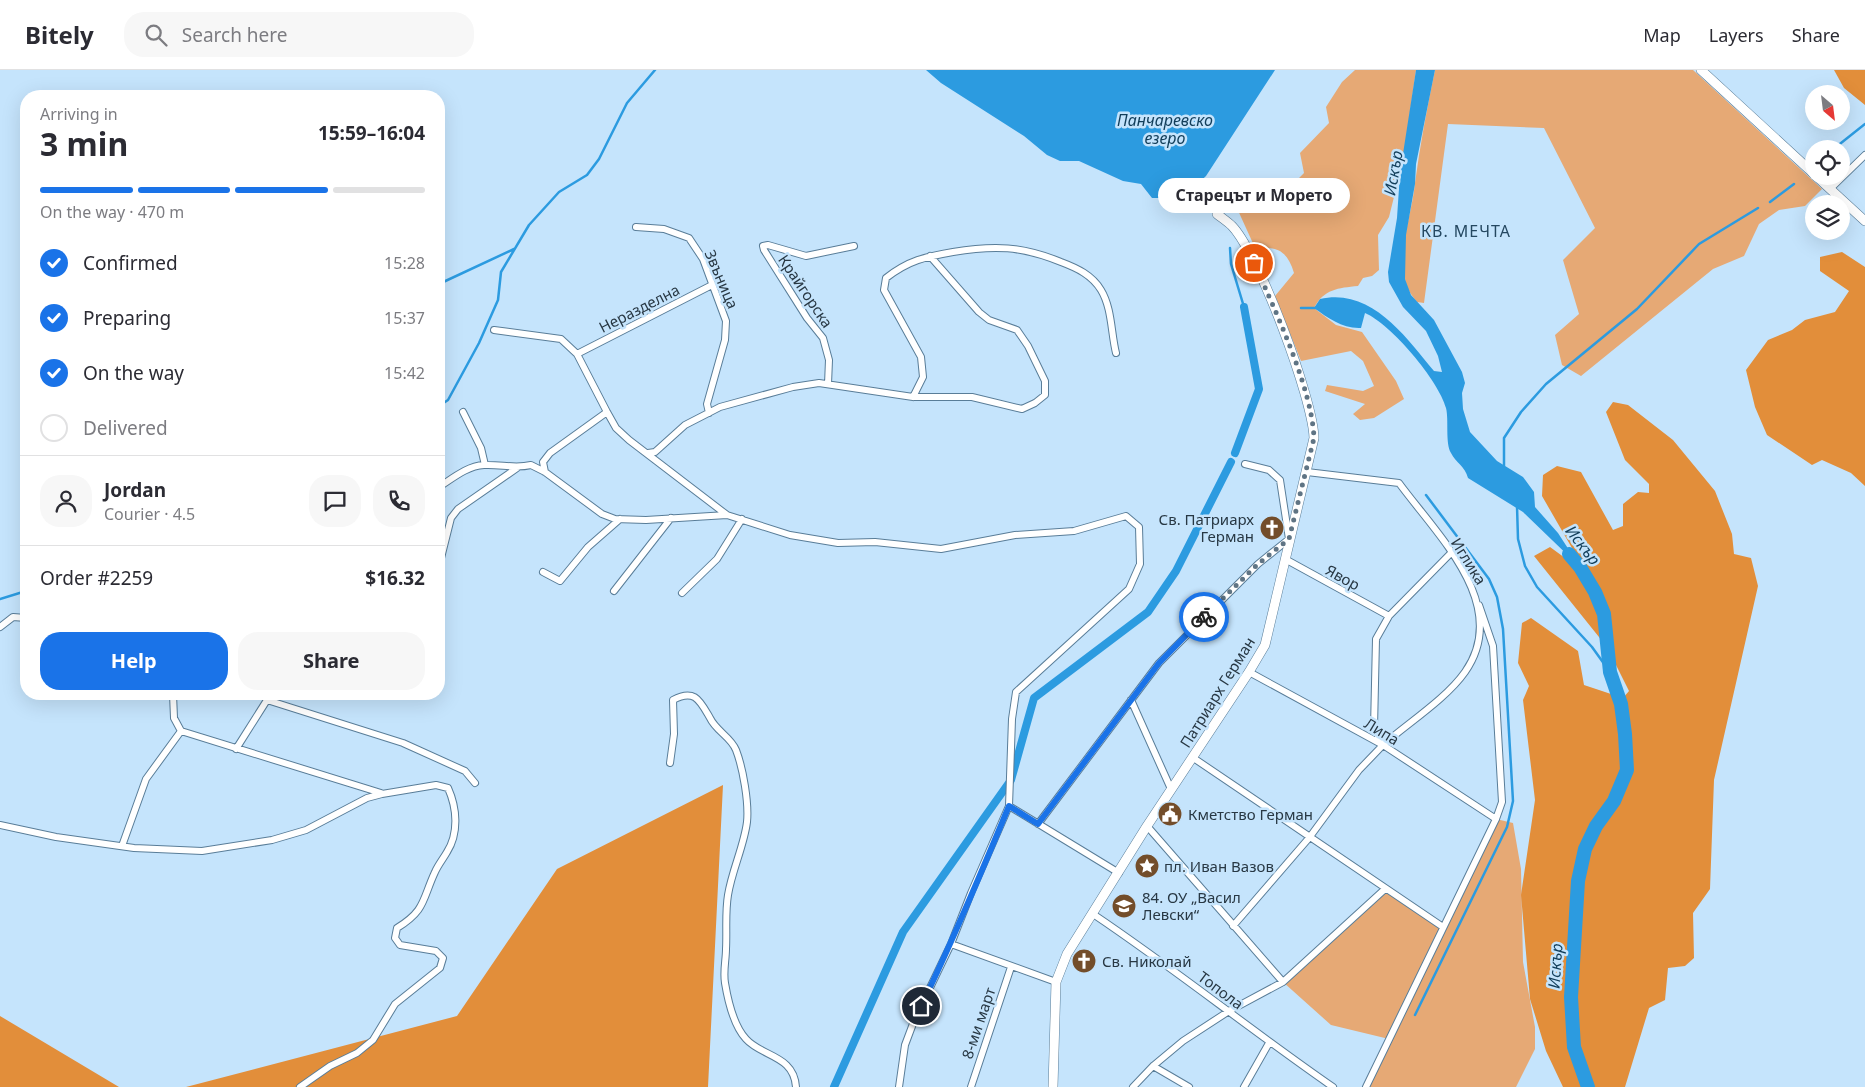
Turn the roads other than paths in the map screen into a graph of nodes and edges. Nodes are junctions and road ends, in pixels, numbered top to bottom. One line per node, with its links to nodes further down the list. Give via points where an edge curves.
1 (1701, 70): 3 (street)
2 (1865, 156): 5 (street)
3 (1805, 166)
4 (1826, 185): 5 (street)
5 (1830, 189): 7 (street)
6 (1217, 214): 25 (street, Патриарх Герман, via 1232,226 1246,246 1301,380 1314,426)
7 (1865, 222)
8 (636, 227): 11 (street, Звъница, via 664,229 689,238 703,259)
9 (854, 246): 15 (street, Крайгорска, via 806,256 763,246 824,338 829,360)
10 (930, 256): 13 (street, via 974,248 1007,247 1032,251 1074,267 1091,277 1102,290); 16 (street, via 903,265 886,278 884,290 921,357 923,377); 16 (street, via 979,312 989,320 1017,330 1045,381 1044,395 1022,409 972,397)
11 (712, 285): 14 (street, Неразделна); 19 (street, Звъница, via 726,321 725,340 707,404)
12 (494, 330): 14 (street, via 561,339)
13 (1116, 353)
14 (577, 354): 18 (street)
15 (828, 384): 16 (street); 19 (street, via 793,387 729,404)
16 (913, 397)
17 (463, 412): 22 (street, via 481,448)
18 (606, 412): 20 (street, via 616,428); 24 (street, via 550,452 543,462)
19 (709, 413): 20 (street, via 685,425 655,452)
20 (648, 453): 27 (street)
21 (1245, 464): 31 (street, via 1269,470 1280,480)
22 (485, 465): 23 (street); 26 (street, via 471,467)
23 (517, 468): 24 (street, via 531,464); 32 (street, via 458,509 451,518)
24 (545, 472): 29 (street, via 602,514)
25 (1307, 472): 31 (street, Патриарх Герман); 33 (street, Иглика, via 1399,483)
26 (445, 483)
27 (727, 515): 28 (street); 30 (street)
28 (671, 518): 29 (street); 36 (street)
29 (620, 519): 35 (street, via 588,547 560,581)
30 (742, 519): 37 (street, via 717,559); 53 (street, via 812,540 895,543 941,549 1015,535 1074,531 1126,516 1134,520 1141,536 1140,564 1129,589 1016,692)
31 (1289, 539): 34 (street, Патриарх Герман); 44 (street, via 1212,609 1159,663)
32 (445, 542)
33 (1451, 553): 38 (street, Иглика, via 1469,580); 39 (street)
34 (1285, 559): 39 (street, Явор); 42 (street, Патриарх Герман, via 1265,645)
35 (542, 572)
36 (614, 591)
37 (682, 593)
38 (1479, 605): 46 (street, Иглика, via 1480,634 1476,653 1464,673 1444,694); 54 (street, via 1493,646 1502,802)
39 (1390, 616): 46 (street, via 1380,630 1375,648 1374,728)
40 (20, 618): 41 (street, via 13,617)
41 (0, 627)
42 (1250, 672): 46 (street, Липа); 48 (street, Патриарх Герман)
43 (173, 700): 45 (street, via 174,718)
44 (1130, 700): 51 (street); 55 (street)
45 (181, 731): 47 (street); 59 (street, via 146,779)
46 (1382, 745): 54 (street, Липа); 58 (street, Иглика)
47 (236, 748): 50 (street, via 267,700 403,743 465,771); 52 (street)
48 (1192, 758): 51 (street, Патриарх Герман); 58 (street)
49 (670, 763): 74 (street, via 674,734 673,700 682,696 695,697 736,750 747,805 747,821 728,896 726,918 724,968 732,1013 746,1039 782,1061 790,1070)
50 (475, 783)
51 (1171, 790): 57 (street, Патриарх Герман)
52 (382, 794): 59 (street, via 367,798 306,830 272,840 202,851); 73 (street, via 436,785 448,788 453,800 455,831 449,850 435,871 422,907 397,928 395,938 400,945 436,951 443,958 440,968 395,1004 373,1040)
53 (1009, 806): 55 (street); 65 (street)
54 (1496, 819): 64 (street)
55 (1038, 824): 60 (street)
56 (0, 825): 59 (street)
57 (1147, 826): 60 (street, Патриарх Герман); 63 (street)
58 (1309, 838): 61 (street); 63 (street, Иглика)
59 (122, 846)
60 (1119, 873): 62 (street, Патриарх Герман)
61 (1385, 889): 64 (street); 68 (street)
62 (1093, 914): 67 (street, Патриарх Герман, via 1067,954); 69 (street, Топола)
63 (1233, 926): 68 (street)
64 (1443, 927): 83 (street)
65 (951, 944): 66 (street); 72 (street, via 914,1021 905,1045)
66 (1011, 967): 67 (street); 77 (street, 8-ми март)
67 (1056, 982): 78 (street, Патриарх Герман)
68 (1283, 982): 69 (street)
69 (1229, 1011): 70 (street, Топола); 71 (street)
70 (1269, 1043): 81 (street); 82 (street, Топола)
71 (1153, 1066): 79 (street); 80 (street)
72 (899, 1078): 75 (street); 76 (street)
73 (300, 1087)
74 (796, 1087)
75 (892, 1087)
76 (899, 1087)
77 (971, 1087)
78 (1053, 1087)
79 (1133, 1087)
80 (1189, 1087)
81 (1244, 1087)
82 (1333, 1087)
83 (1366, 1087)

